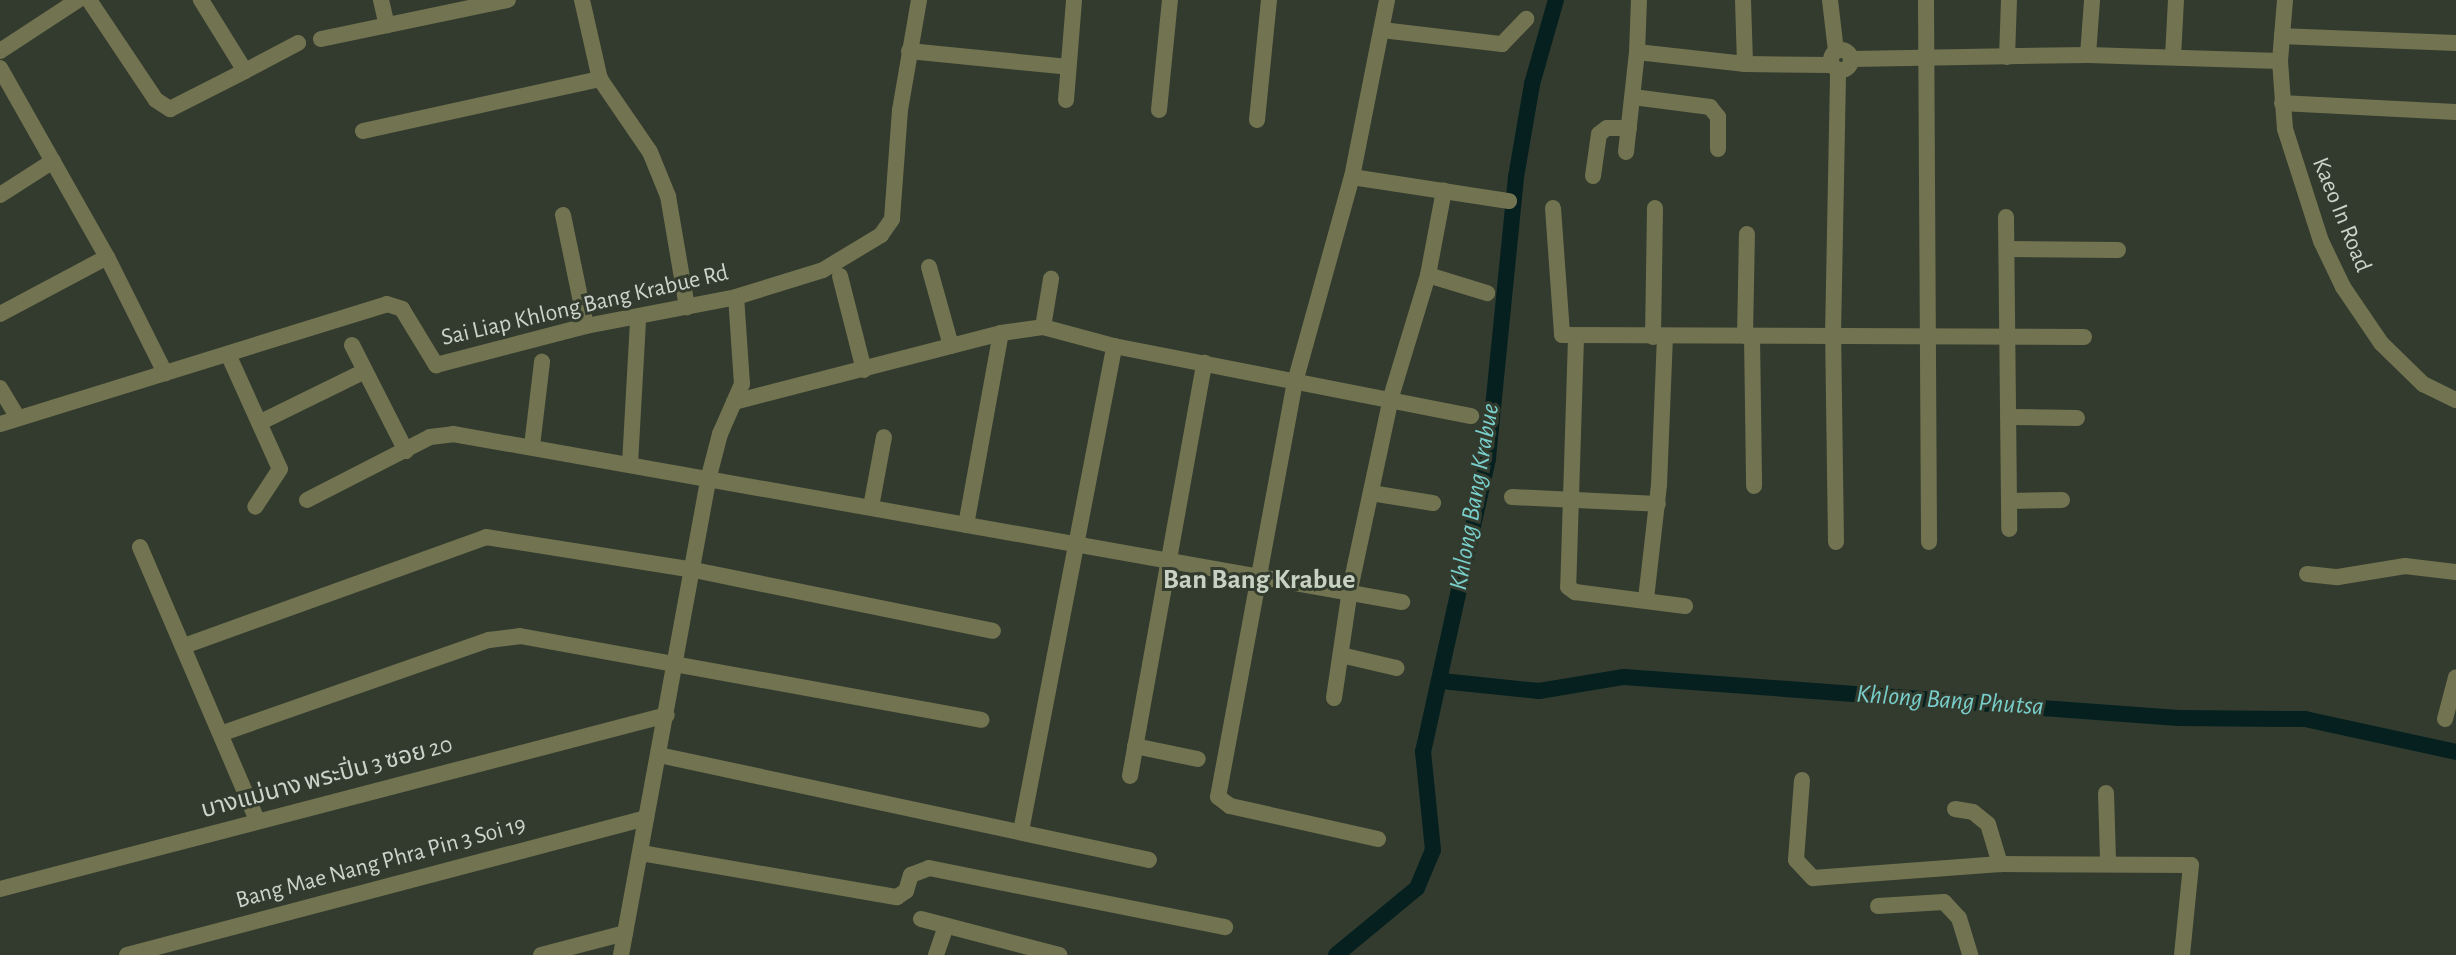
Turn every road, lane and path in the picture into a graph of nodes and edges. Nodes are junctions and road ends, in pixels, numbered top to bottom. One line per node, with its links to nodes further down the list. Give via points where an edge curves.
1 (78, 0): 28 (street)
2 (89, 0): 39 (street, via 162,107 170,109)
3 (201, 0): 39 (street)
4 (381, 0): 22 (street)
5 (508, 0): 20 (street)
6 (582, 0): 41 (street)
7 (919, 0): 29 (street, Sai Liap Khlong Bang Krabue Rd)
8 (1074, 0): 38 (street)
9 (1170, 0): 45 (street)
10 (1269, 0): 47 (street)
11 (1387, 0): 23 (street)
12 (1639, 0): 30 (street)
13 (1743, 0): 37 (street)
14 (1830, 0): 35 (street)
15 (1926, 0): 32 (street)
16 (2009, 0): 33 (street)
17 (2092, 0): 31 (street)
18 (2176, 0): 34 (street)
19 (2285, 0): 24 (street, Kaeo In Road)
20 (482, 3): 22 (street)
21 (1526, 19): 23 (street, via 1502,44)
22 (387, 25): 25 (street)
23 (1382, 30): 54 (street)
24 (2282, 36): 27 (street); 36 (street, Kaeo In Road)
25 (321, 39)
26 (298, 43): 39 (street)
27 (2456, 43)
28 (0, 51)
29 (909, 51): 38 (street); 71 (street, Sai Liap Khlong Bang Krabue Rd, via 888,228 823,270)
30 (1637, 52): 37 (street); 42 (street)
31 (2088, 55): 33 (street); 34 (street)
32 (1926, 57): 33 (street); 35 (street); 81 (street)
33 (2007, 57)
34 (2173, 57): 36 (street)
35 (1840, 61): 37 (street); 80 (street)
36 (2280, 61): 44 (street, Kaeo In Road)
37 (1745, 64)
38 (1068, 67): 43 (street)
39 (245, 71)
40 (3, 79): 52 (street)
41 (600, 79): 49 (street); 72 (street, via 650,152 668,196)
42 (1633, 97): 48 (street); 50 (street, via 1710,107 1718,117)
43 (1066, 100)
44 (2282, 103): 46 (street); 97 (street, Kaeo In Road, via 2293,167 2343,287 2405,368)
45 (1159, 110)
46 (2456, 112)
47 (1257, 120)
48 (1629, 128): 51 (street); 53 (street, via 1607,128 1599,134)
49 (363, 131)
50 (1718, 149)
51 (1626, 152)
52 (53, 161): 56 (street); 65 (street)
53 (1593, 176)
54 (1352, 177): 55 (street); 94 (street)
55 (1444, 190): 57 (street); 67 (street)
56 (0, 195)
57 (1509, 201)
58 (1553, 208): 84 (street, via 1559,332)
59 (1655, 208): 78 (street)
60 (563, 215): 75 (street)
61 (2006, 217): 63 (street)
62 (1747, 234): 79 (street)
63 (2007, 249): 64 (street); 82 (street)
64 (2118, 250)
65 (107, 257): 73 (street); 93 (street)
66 (929, 267): 86 (street)
67 (1428, 275): 70 (street); 96 (street)
68 (840, 276): 91 (street)
69 (1051, 279): 76 (street)
70 (1487, 293)
71 (736, 297): 72 (street, Sai Liap Khlong Bang Krabue Rd); 98 (street, via 742,384)
72 (687, 307): 75 (street, Sai Liap Khlong Bang Krabue Rd)
73 (0, 314)
74 (638, 322): 108 (street)
75 (586, 326): 88 (street, Sai Liap Khlong Bang Krabue Rd, via 436,365 402,309 387,304)
76 (1043, 327): 77 (street); 87 (street)
77 (1001, 333): 86 (street); 121 (street)
78 (1659, 336): 79 (street); 84 (street); 118 (street)
79 (1748, 336): 80 (street); 110 (street)
80 (1833, 336): 81 (street); 123 (street)
81 (1925, 337): 82 (street); 124 (street)
82 (2004, 337): 83 (street); 100 (street)
83 (2084, 337)
84 (1576, 338): 114 (street)
85 (352, 345): 92 (street)
86 (951, 346): 91 (street)
87 (1114, 346): 90 (street); 125 (street)
88 (228, 354): 93 (street, Sai Liap Khlong Bang Krabue Rd); 119 (street, via 280,469)
89 (542, 362): 106 (street)
90 (1204, 363): 94 (street); 127 (street)
91 (864, 370): 98 (street)
92 (365, 371): 103 (street); 107 (street)
93 (165, 373): 101 (street, Sai Liap Khlong Bang Krabue Rd)
94 (1295, 382): 96 (street); 130 (street)
95 (0, 388): 101 (street)
96 (1391, 397): 99 (street); 111 (street)
97 (2456, 400)
98 (734, 402): 109 (street)
99 (1471, 416)
100 (2008, 417): 102 (street); 116 (street)
101 (18, 418): 104 (street, Sai Liap Khlong Bang Krabue Rd)
102 (2077, 418)
103 (267, 419)
104 (0, 424)
105 (884, 437): 120 (street)
106 (532, 446): 107 (street, via 440,434); 108 (street)
107 (406, 451): 113 (street)
108 (630, 464): 109 (street)
109 (708, 480): 120 (street); 128 (street)
110 (1754, 486)
111 (1371, 493): 117 (street); 132 (street)
112 (1512, 497): 114 (street)
113 (307, 500)
114 (1573, 500): 118 (street); 133 (street, via 1568,587)
115 (2062, 500): 116 (street)
116 (2009, 501): 122 (street)
117 (1433, 503)
118 (1658, 504): 133 (street)
119 (255, 507)
120 (871, 507): 121 (street)
121 (966, 525): 125 (street)
122 (2009, 529)
123 (1836, 542)
124 (1929, 542)
125 (1076, 544): 127 (street); 156 (street)
126 (140, 547): 137 (street)
127 (1168, 559): 130 (street); 147 (street)
128 (694, 570): 136 (street); 137 (street, via 486,537 469,539); 139 (street)
129 (2456, 572): 131 (street, via 2405,566 2338,577)
130 (1259, 574): 132 (street); 157 (street, via 1220,803)
131 (2307, 574)
132 (1350, 589): 134 (street); 138 (street)
133 (1646, 599): 135 (street)
134 (1402, 602)
135 (1685, 606)
136 (993, 631)
137 (184, 646): 146 (street)
138 (1341, 655): 140 (street); 142 (street)
139 (676, 662): 143 (street); 145 (street); 146 (street, via 502,637)
140 (1397, 668)
141 (2456, 677): 144 (street)
142 (1334, 698)
143 (667, 715): 148 (street); 155 (street, บางแม่นาง พระปิ่น 3 ซอย 20)
144 (2445, 719)
145 (981, 720)
146 (223, 733): 155 (street)
147 (1135, 746): 149 (street); 150 (street)
148 (659, 755): 154 (street); 156 (street)
149 (1198, 759)
150 (1130, 776)
151 (1802, 780): 161 (street, via 1796,860 1813,878)
152 (2106, 793): 160 (street)
153 (1955, 809): 161 (street, via 1973,812 1988,824)
154 (646, 818): 158 (street); 168 (street, Bang Mae Nang Phra Pin 3 Soi 19)
155 (257, 820): 162 (street, บางแม่นาง พระปิ่น 3 ซอย 20)
156 (1021, 831): 159 (street)
157 (1378, 839)
158 (641, 853): 166 (street, via 897,897 906,891 911,875 929,868); 167 (street)
159 (1149, 860)
160 (2108, 862): 161 (street); 174 (street, via 2191,865)
161 (2000, 864)
162 (0, 889)
163 (1878, 906): 173 (street, via 1944,902 1959,918)
164 (921, 919): 165 (street)
165 (946, 926): 171 (street); 172 (street)
166 (1225, 927)
167 (625, 933): 169 (street); 170 (street)
168 (127, 955)
169 (541, 955)
170 (623, 955)
171 (936, 955)
172 (1059, 955)
173 (1970, 955)
174 (2182, 955)

